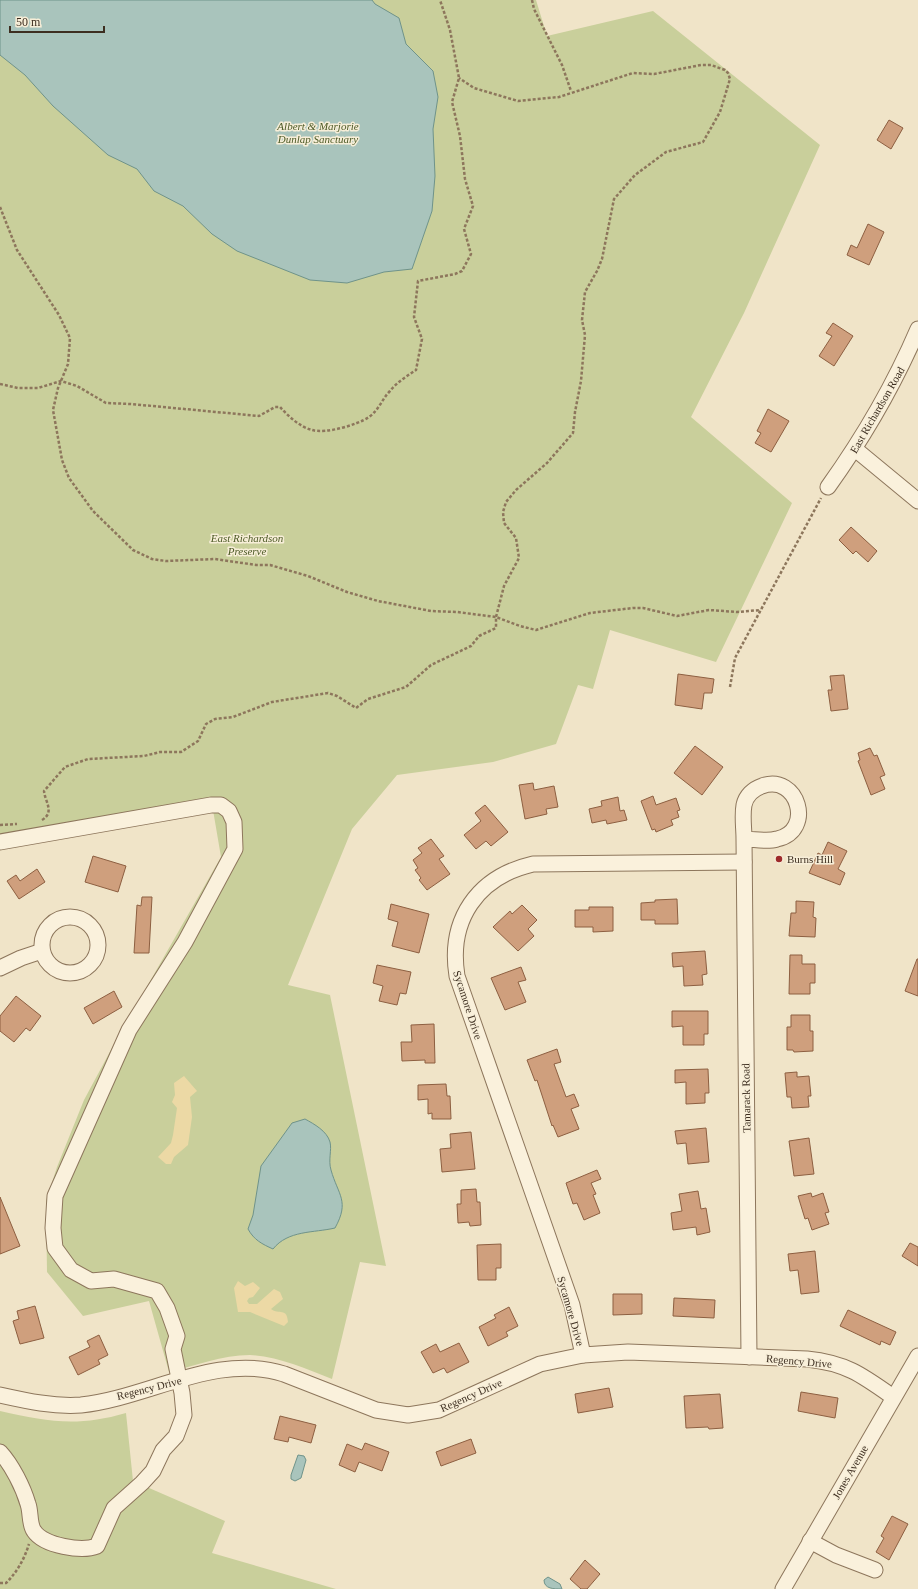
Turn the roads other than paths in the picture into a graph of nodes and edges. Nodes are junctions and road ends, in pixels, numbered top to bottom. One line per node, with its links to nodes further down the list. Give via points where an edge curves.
1 (918, 329): 2 (street, East Richardson Road, via 904,363)
2 (855, 449): 3 (street, East Richardson Road); 4 (street)
3 (828, 487)
4 (918, 500)
5 (744, 839): 7 (street, Tamarack Road)
6 (0, 842): 13 (street, via 211,805 221,805 229,811 234,822 235,849 231,860 207,899 186,942 129,1030 55,1196 55,1248 72,1270 91,1281 114,1279 157,1291 167,1308 177,1336 173,1350)
7 (744, 862): 10 (street, Sycamore Drive, via 533,864 498,877 478,894 459,926 455,951 457,976 572,1305); 12 (street, Tamarack Road)
8 (42, 951): 9 (street)
9 (0, 968)
10 (583, 1355): 12 (street, Regency Drive, via 628,1352); 13 (street, Regency Drive, via 540,1364 449,1406 419,1415 397,1415 376,1410 290,1376 261,1368 223,1370)
11 (918, 1356): 15 (street, Jones Avenue)
12 (749, 1357): 15 (street, Regency Drive, via 831,1362 855,1371)
13 (179, 1381): 14 (street, Regency Drive, via 82,1404 36,1403); 16 (street, via 184,1414 176,1436 163,1450 153,1471 114,1508 97,1546 90,1548 57,1545 41,1538 33,1531 28,1504 11,1466)
14 (0, 1395)
15 (893, 1397): 17 (street, Jones Avenue)
16 (0, 1452)
17 (810, 1541): 18 (street, via 836,1555); 19 (street, Jones Avenue)
18 (875, 1570)
19 (783, 1589)

